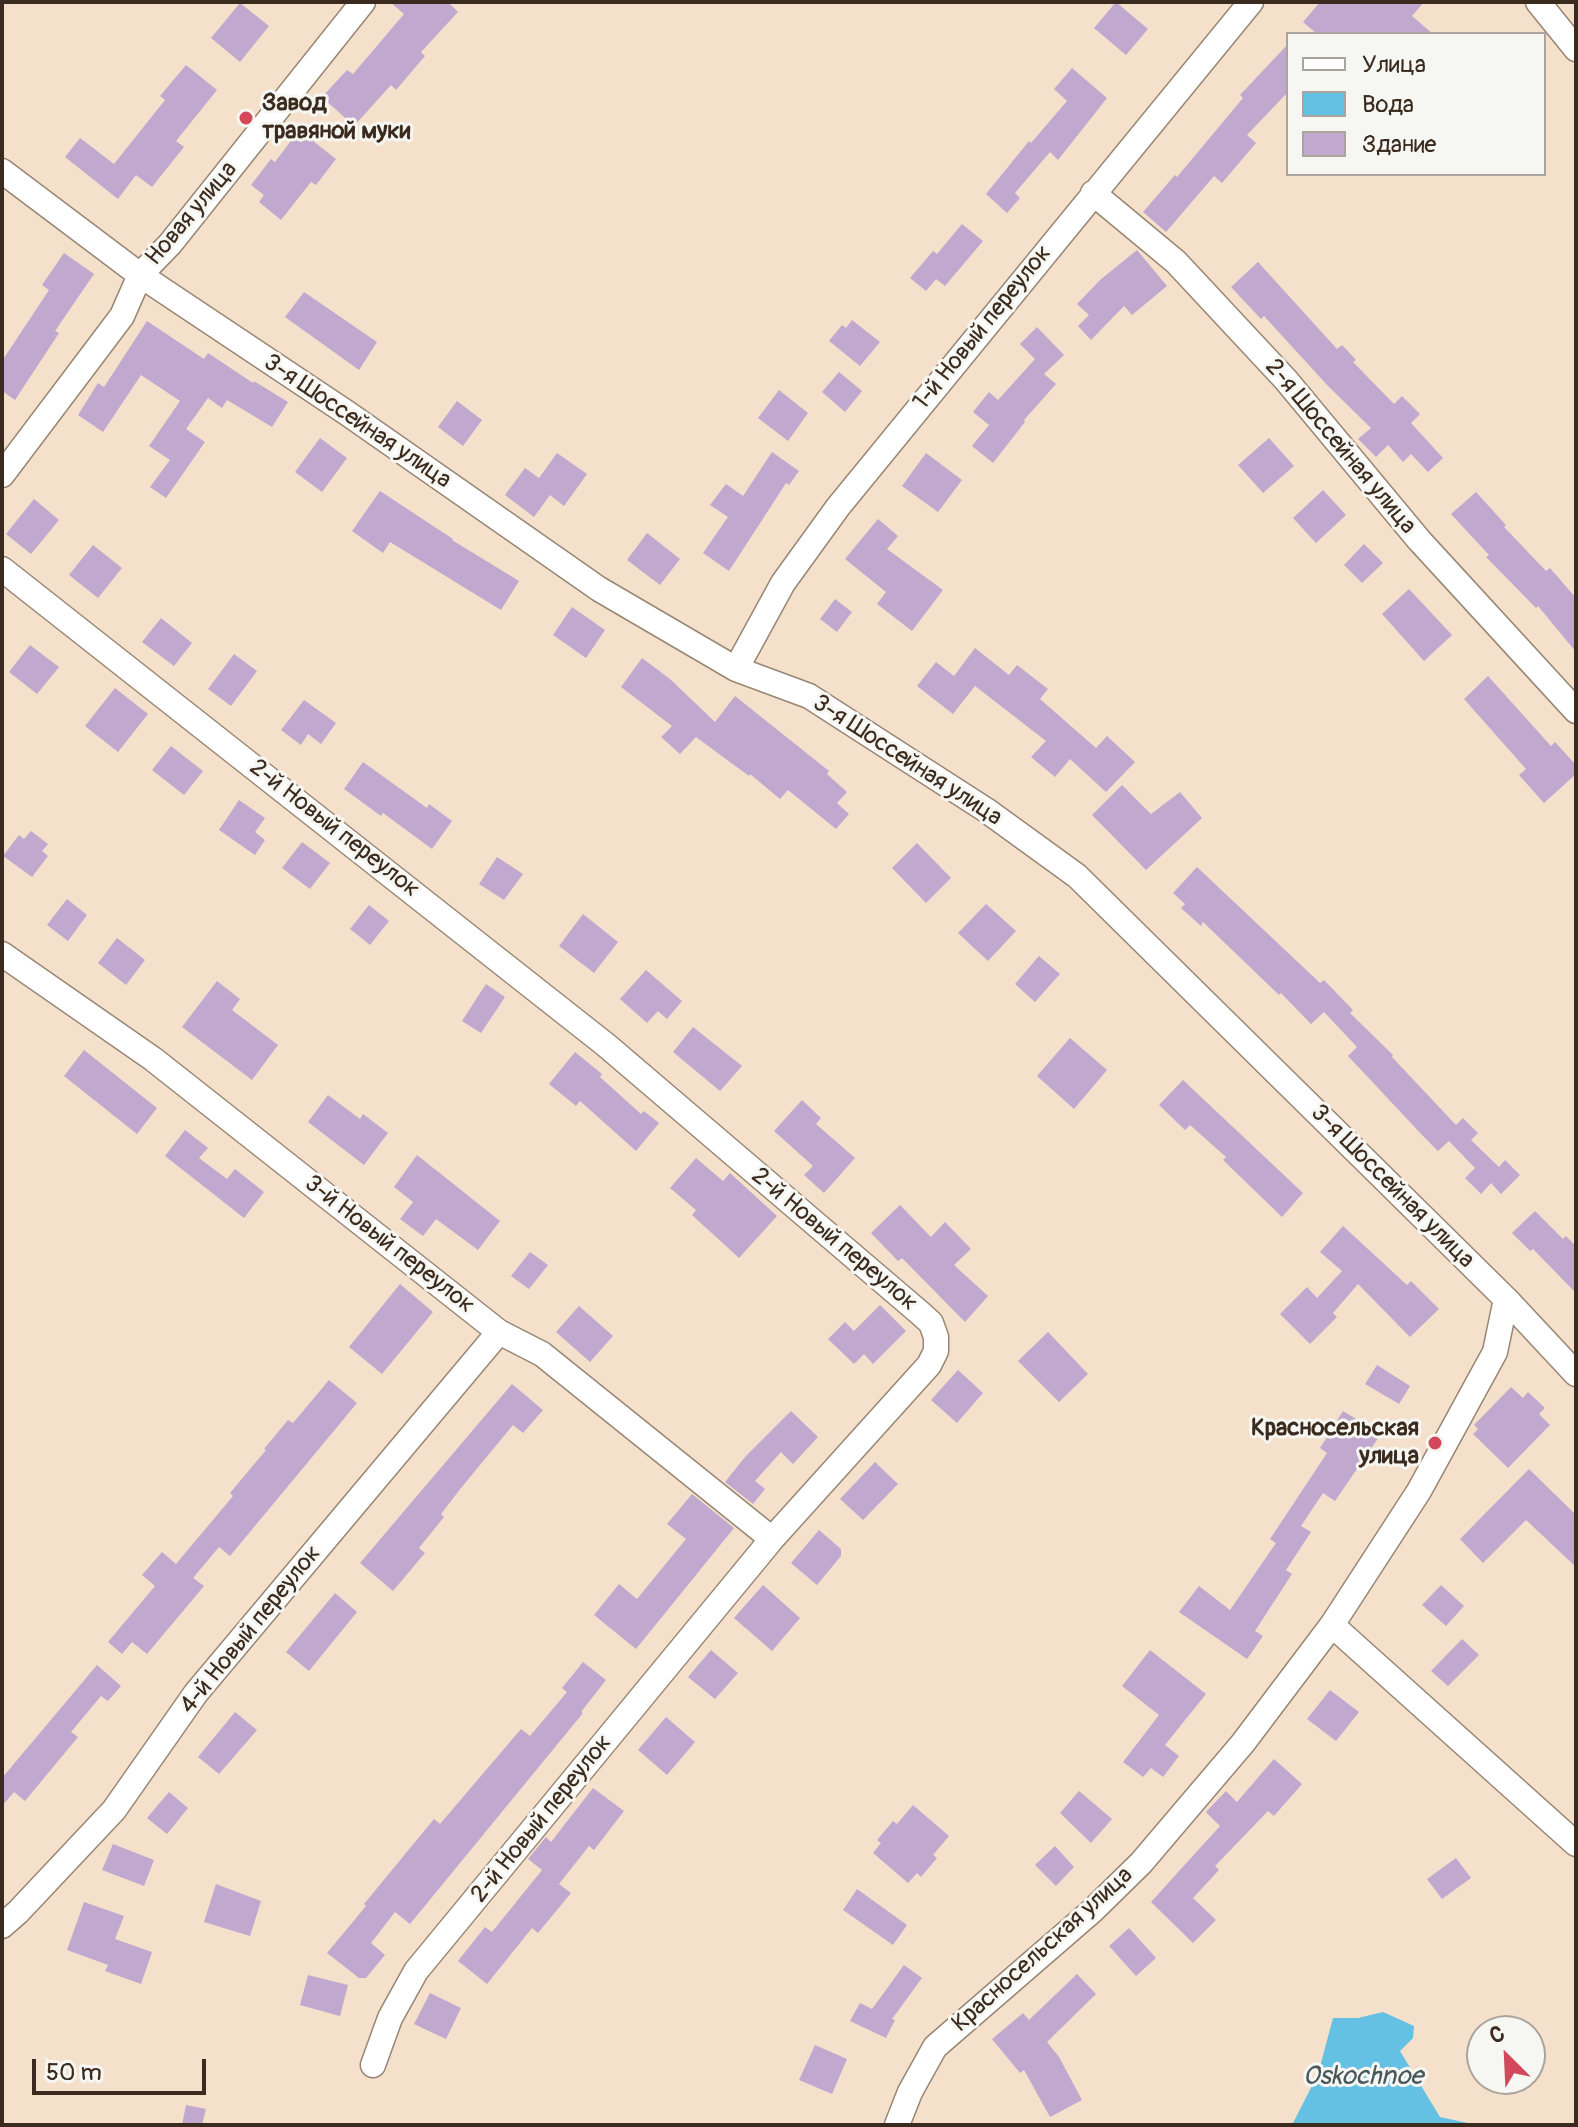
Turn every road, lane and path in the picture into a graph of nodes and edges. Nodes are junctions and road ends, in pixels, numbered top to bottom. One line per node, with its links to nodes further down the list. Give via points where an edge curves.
1 (363, 2): 7 (street, Новая улица)
2 (1251, 2): 6 (street, 1-й Новый переулок)
3 (1538, 2): 4 (street)
4 (1576, 49)
5 (2, 171): 7 (street, Новая улица)
6 (1093, 193): 10 (street, 1-й Новый переулок, via 838,507 783,583); 11 (street, 2-я Шоссейная улица, via 1176,262 1276,369 1419,540)
7 (140, 275): 8 (street, Новая улица, via 122,316); 10 (street, 3-я Шоссейная улица, via 599,589)
8 (2, 475)
9 (2, 569): 16 (street, 2-й Новый переулок, via 606,1045 931,1323 936,1351 929,1365)
10 (736, 669): 13 (street, 3-я Шоссейная улица, via 809,696 986,810 1077,876)
11 (1576, 711)
12 (2, 954): 14 (street, 3-й Новый переулок, via 153,1059)
13 (1506, 1299): 15 (street, 3-я Шоссейная улица); 17 (street, Красносельская улица, via 1495,1352 1419,1491)
14 (499, 1332): 16 (street, 3-й Новый переулок, via 542,1354); 19 (street, 4-й Новый переулок, via 196,1693 114,1810)
15 (1576, 1374)
16 (772, 1539): 20 (street, 2-й Новый переулок, via 416,1971 390,2018)
17 (1332, 1625): 18 (street); 21 (street, Красносельская улица, via 1243,1743 1141,1863 935,2047)
18 (1576, 1844)
19 (2, 1926)
20 (373, 2065)
21 (897, 2125)

